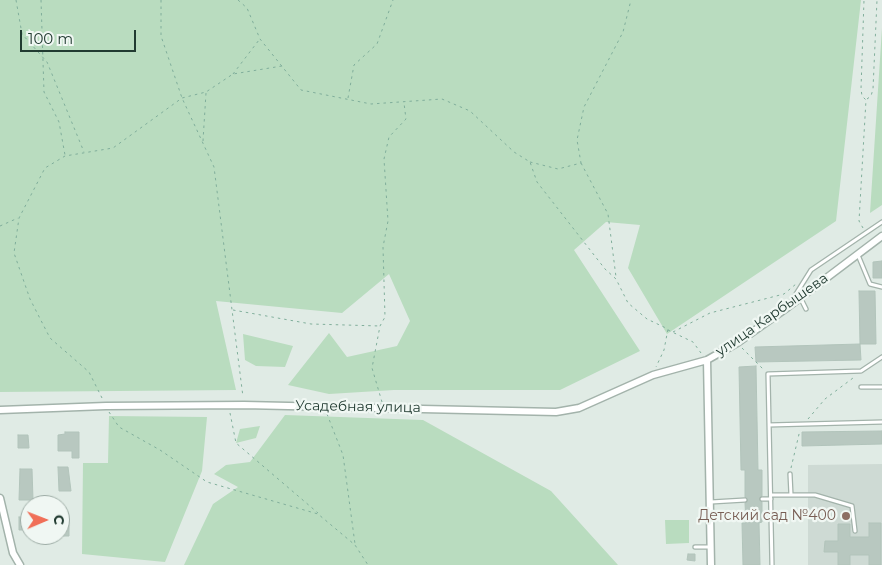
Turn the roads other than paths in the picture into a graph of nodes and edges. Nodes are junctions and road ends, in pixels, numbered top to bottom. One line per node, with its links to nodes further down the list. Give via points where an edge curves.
1 (882, 222): 6 (lane, via 811,270)
2 (882, 236): 3 (street, улица Карбышева)
3 (858, 254): 4 (lane, via 870,284); 5 (street, улица Карбышева)
4 (882, 287)
5 (800, 296): 6 (street, улица Карбышева); 7 (lane)
6 (788, 307): 9 (street, улица Карбышева)
7 (806, 309)
8 (882, 357): 14 (lane, via 861,371 768,374)
9 (707, 360): 12 (street, Усадебная улица, via 653,374 579,408 556,412 244,405); 21 (street, улица Карбышева)
10 (882, 387): 11 (lane)
11 (861, 388)
12 (0, 410)
13 (882, 422): 14 (lane)
14 (769, 425): 17 (lane)
15 (790, 474): 16 (lane)
16 (791, 495): 17 (lane); 22 (lane, via 815,494 852,506)
17 (771, 497): 18 (lane); 27 (lane)
18 (762, 499)
19 (745, 500): 21 (lane)
20 (0, 502): 25 (street, via 13,553)
21 (710, 502): 23 (street, улица Карбышева)
22 (855, 531)
23 (710, 546): 24 (lane); 26 (street, улица Карбышева)
24 (695, 547)
25 (20, 565)
26 (711, 565)
27 (772, 565)

